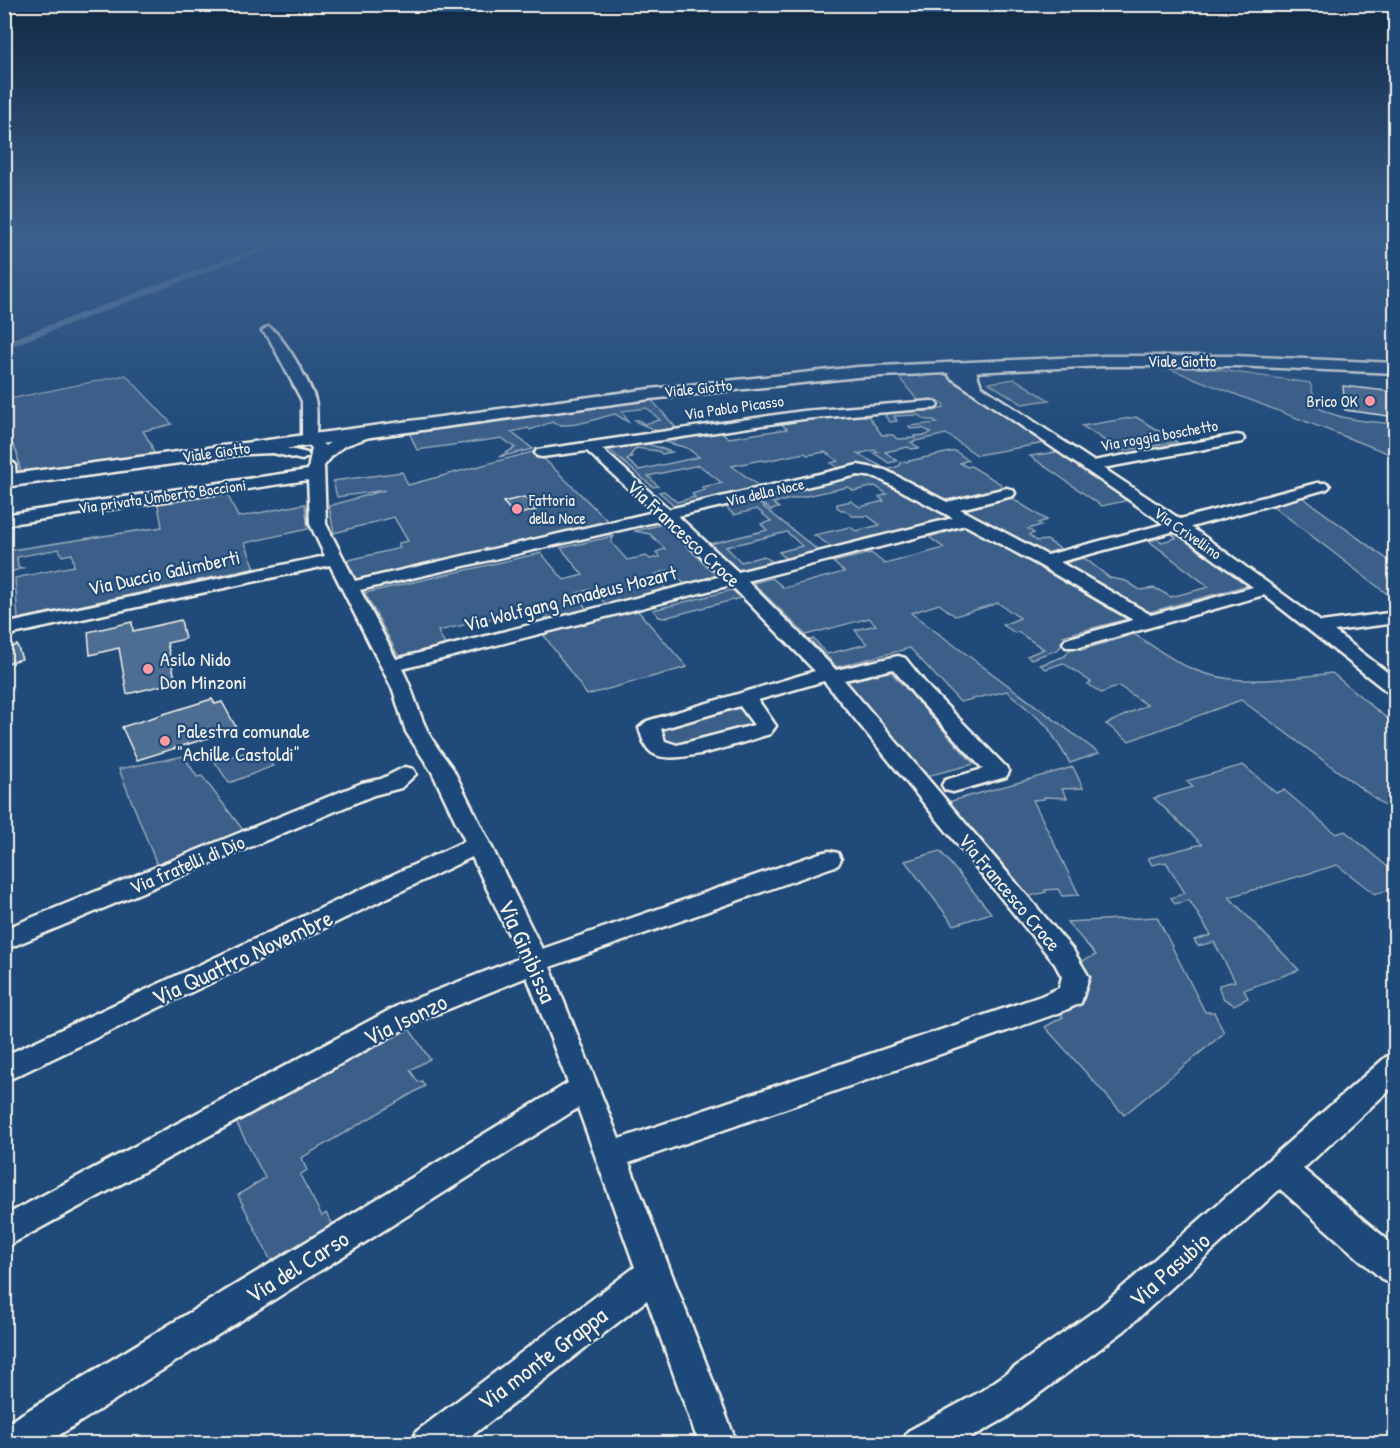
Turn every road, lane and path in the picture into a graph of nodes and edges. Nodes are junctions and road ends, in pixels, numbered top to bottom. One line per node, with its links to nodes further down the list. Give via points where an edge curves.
1 (268, 331): 8 (street, via 309,401)
2 (1395, 368): 3 (main road, Viale Giotto, via 1105,361 991,365)
3 (966, 376): 5 (main road, Viale Giotto, via 909,369 781,379); 10 (street, Via Crivellino)
4 (931, 405): 7 (street, Via Pablo Picasso, via 803,415)
5 (374, 430): 8 (main road, Viale Giotto); 11 (street, via 335,444 324,452)
6 (1237, 439): 10 (street, Via roggia boschetto)
7 (590, 446): 9 (street, Via Pablo Picasso); 16 (street, Via Francesco Croce)
8 (305, 448): 11 (street); 12 (main road, Viale Giotto, via 230,450)
9 (542, 453)
10 (1088, 466): 19 (street, Via Crivellino)
11 (316, 470): 17 (street, Via privata Umberto Boccioni); 20 (street, Via Ginibissa, via 318,524)
12 (6, 474)
13 (1322, 486): 19 (street)
14 (1007, 494): 15 (street)
15 (948, 507): 16 (street, Via della Noce, via 880,473 858,470); 18 (street, Via della Noce)
16 (667, 515): 22 (street, Via Francesco Croce); 23 (street, Via della Noce)
17 (10, 519)
18 (969, 519): 21 (street, Via della Noce); 22 (street, Via Wolfgang Amadeus Mozart)
19 (1177, 525): 21 (street); 24 (street, Via Crivellino)
20 (334, 558): 23 (street, Via Ginibissa); 28 (street, Via Duccio Galimberti)
21 (1045, 561): 26 (street, Via della Noce)
22 (734, 580): 30 (street, Via Wolfgang Amadeus Mozart); 31 (street, Via Francesco Croce)
23 (351, 587): 30 (street, Via Ginibissa)
24 (1266, 589): 26 (street); 27 (street, Via Crivellino)
25 (1395, 617): 27 (street)
26 (1149, 622): 29 (street)
27 (1318, 628): 32 (street, Via Crivellino)
28 (4, 630)
29 (1073, 643)
30 (391, 666): 34 (street, Via Ginibissa, via 403,690 405,707)
31 (829, 675): 33 (street); 35 (street, via 898,662 998,772); 43 (street, Via Francesco Croce, via 1064,957 1076,977 1071,995)
32 (1395, 688)
33 (743, 698): 33 (street, via 654,725 650,733 662,749 677,752 763,729 763,720)
34 (434, 762): 36 (street, Via Ginibissa, via 442,769); 38 (street, Via fratelli di Dio, via 390,784 370,788)
35 (953, 785)
36 (479, 844): 39 (street, Via Ginibissa); 41 (street, Via Quattro Novembre)
37 (829, 859): 39 (street, Via Isonzo)
38 (4, 940)
39 (535, 962): 42 (street, Via Ginibissa); 45 (street, Via Isonzo, via 409,1013)
40 (1395, 1066): 44 (street, Via Pasubio)
41 (4, 1070)
42 (585, 1088): 43 (street, Via Ginibissa); 48 (street, Via del Carso)
43 (610, 1156): 47 (street, Via Ginibissa)
44 (1280, 1169): 46 (street); 51 (street, Via Pasubio, via 1112,1319 993,1405)
45 (4, 1233)
46 (1395, 1269)
47 (654, 1273): 49 (street, Via monte Grappa); 50 (street, Via Ginibissa)
48 (9, 1443)
49 (430, 1443)
50 (718, 1443)
51 (921, 1443)

